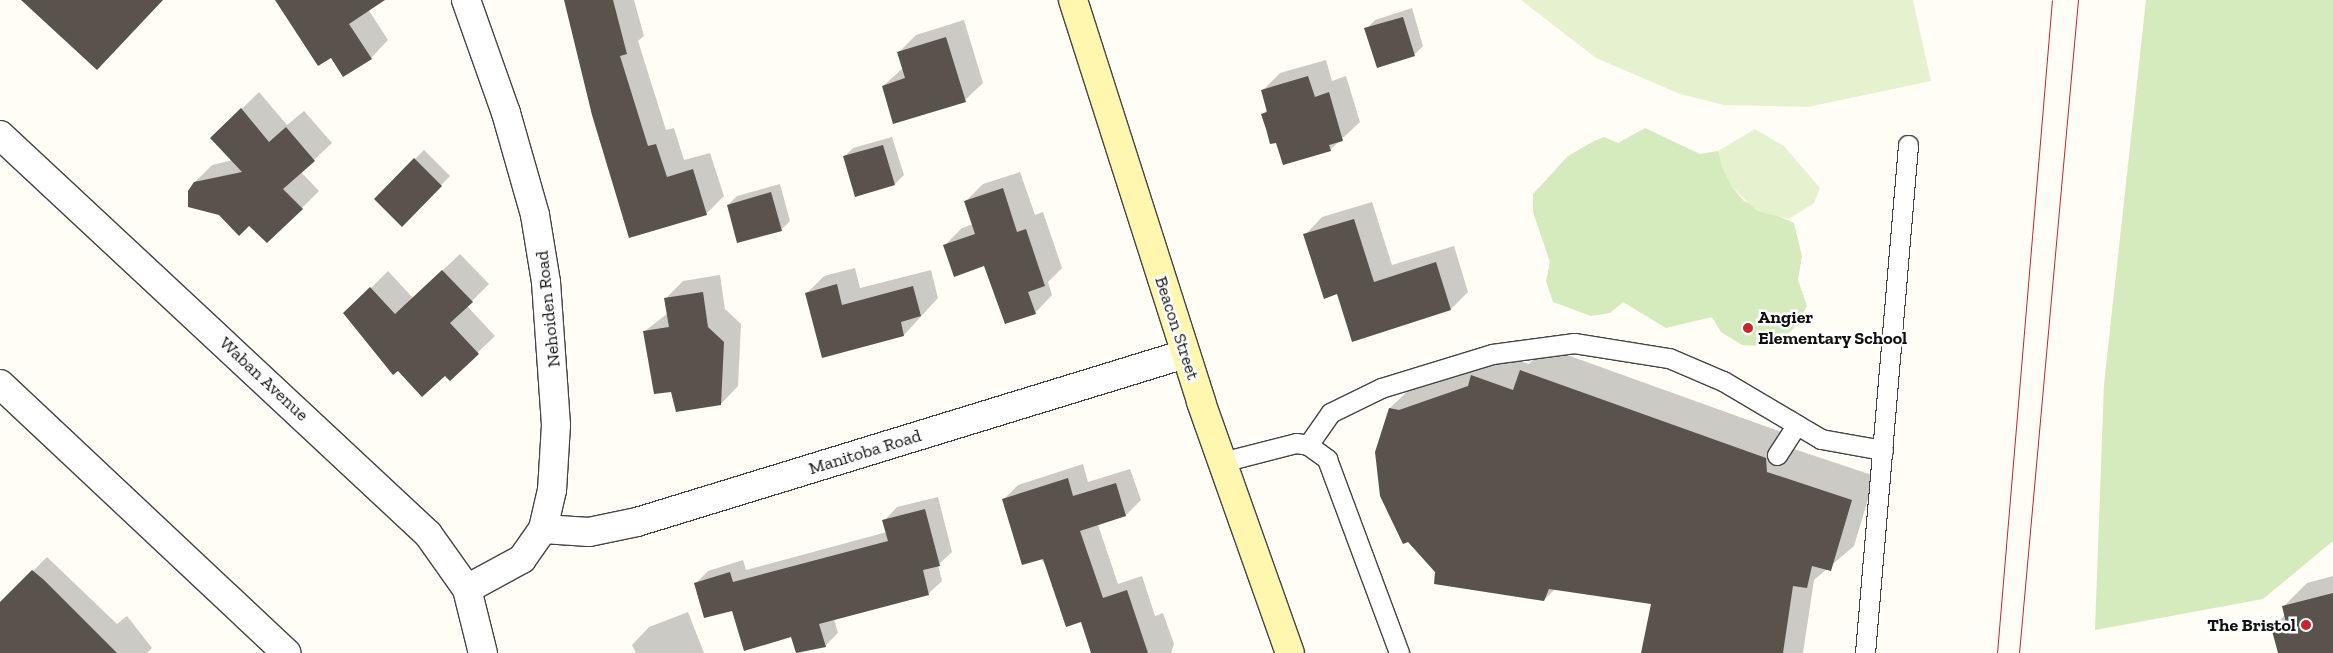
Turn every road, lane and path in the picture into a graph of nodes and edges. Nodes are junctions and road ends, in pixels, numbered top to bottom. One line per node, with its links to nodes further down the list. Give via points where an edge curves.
1 (466, 0): 12 (street, Nehoiden Road, via 506,113 542,249 556,425 552,490)
2 (1073, 0): 5 (main road, Beacon Street)
3 (0, 135): 13 (street, Waban Avenue, via 386,491 444,553)
4 (1908, 144): 9 (lane)
5 (1185, 354): 11 (main road, Beacon Street); 12 (street, Manitoba Road, via 637,522 586,532)
6 (0, 384): 14 (street)
7 (1796, 426): 8 (lane, via 1723,381 1669,358 1621,347 1546,344 1492,354 1362,396 1330,413); 9 (lane, via 1843,446); 10 (lane)
8 (1308, 445): 11 (lane, via 1291,443); 17 (lane, via 1335,470)
9 (1883, 450): 18 (lane)
10 (1777, 456)
11 (1222, 462): 16 (main road, Beacon Street)
12 (543, 529): 13 (street, Nehoiden Road, via 522,559)
13 (467, 589): 15 (street, Waban Avenue)
14 (286, 653)
15 (483, 653)
16 (1290, 653)
17 (1399, 653)
18 (1865, 653)

